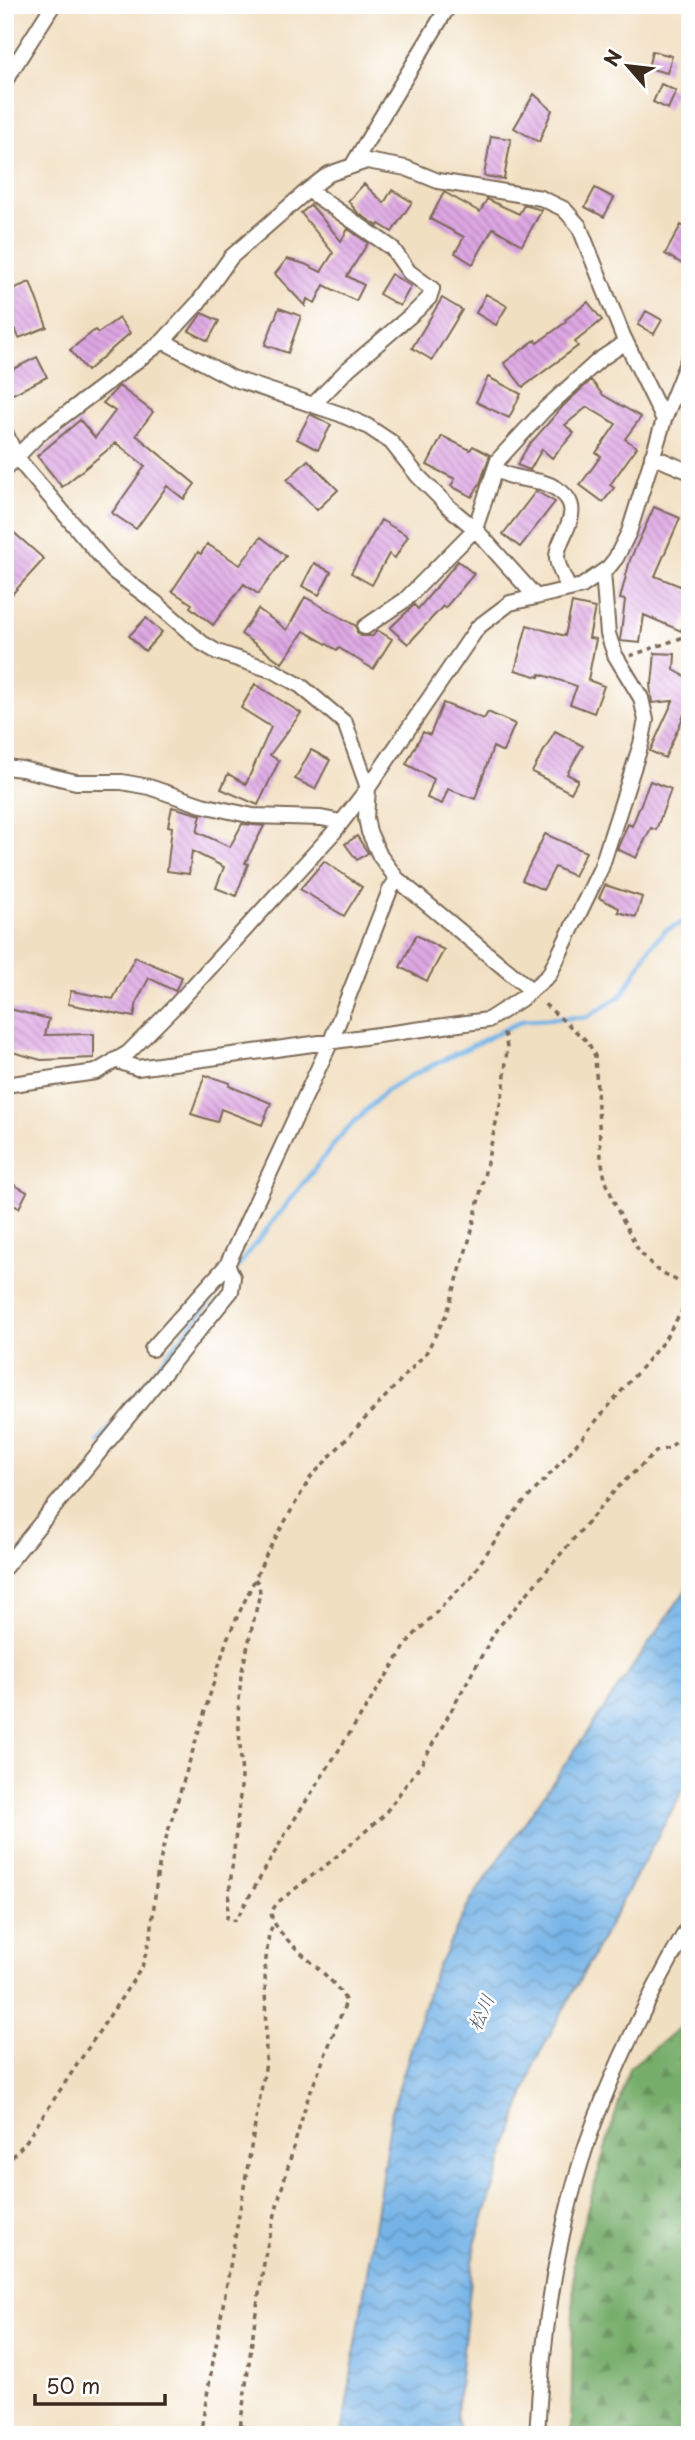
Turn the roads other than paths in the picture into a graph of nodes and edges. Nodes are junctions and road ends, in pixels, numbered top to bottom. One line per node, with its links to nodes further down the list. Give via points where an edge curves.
1 (53, 5): 3 (street)
2 (449, 5): 4 (street)
3 (5, 81)
4 (352, 166): 5 (street, via 329,174); 7 (street, via 367,161 438,181 541,198 564,209 579,226)
5 (308, 190): 6 (street, via 231,257); 9 (street, via 392,247 409,272 432,289 423,304)
6 (163, 341): 9 (street, via 232,378); 13 (street, via 38,435)
7 (626, 342): 10 (street); 15 (street, via 599,360 538,416 498,460)
8 (690, 355): 10 (street)
9 (313, 405): 17 (street, via 367,426 391,442 418,476)
10 (664, 420): 12 (street)
11 (5, 432): 13 (street)
12 (652, 456): 16 (street); 18 (street, via 629,531)
13 (17, 458): 14 (street); 23 (street, via 113,571 201,643 274,671 301,686 345,723)
14 (5, 469)
15 (495, 470): 17 (street); 19 (street, via 541,481 566,496 570,520 557,556)
16 (690, 472)
17 (475, 529): 20 (street); 21 (street, via 405,600)
18 (603, 572): 19 (street); 26 (street, via 608,634 641,698 646,720 601,868 549,975)
19 (569, 589): 20 (street)
20 (535, 596): 23 (street, via 510,603 478,627)
21 (365, 627)
22 (5, 768): 24 (street, via 76,782 122,782 253,816)
23 (368, 788): 24 (street); 25 (street, via 369,832)
24 (341, 822): 28 (street, via 174,1007)
25 (397, 878): 26 (street); 27 (street)
26 (531, 990): 27 (street, via 488,1020)
27 (331, 1041): 28 (street, via 138,1068); 30 (street)
28 (115, 1060): 29 (street, via 96,1072)
29 (5, 1085)
30 (227, 1265): 31 (street); 32 (street, via 233,1277 231,1291)
31 (152, 1349)
32 (5, 1567)
33 (690, 1924): 34 (street, via 624,2055 586,2147 556,2264)
34 (537, 2435)

